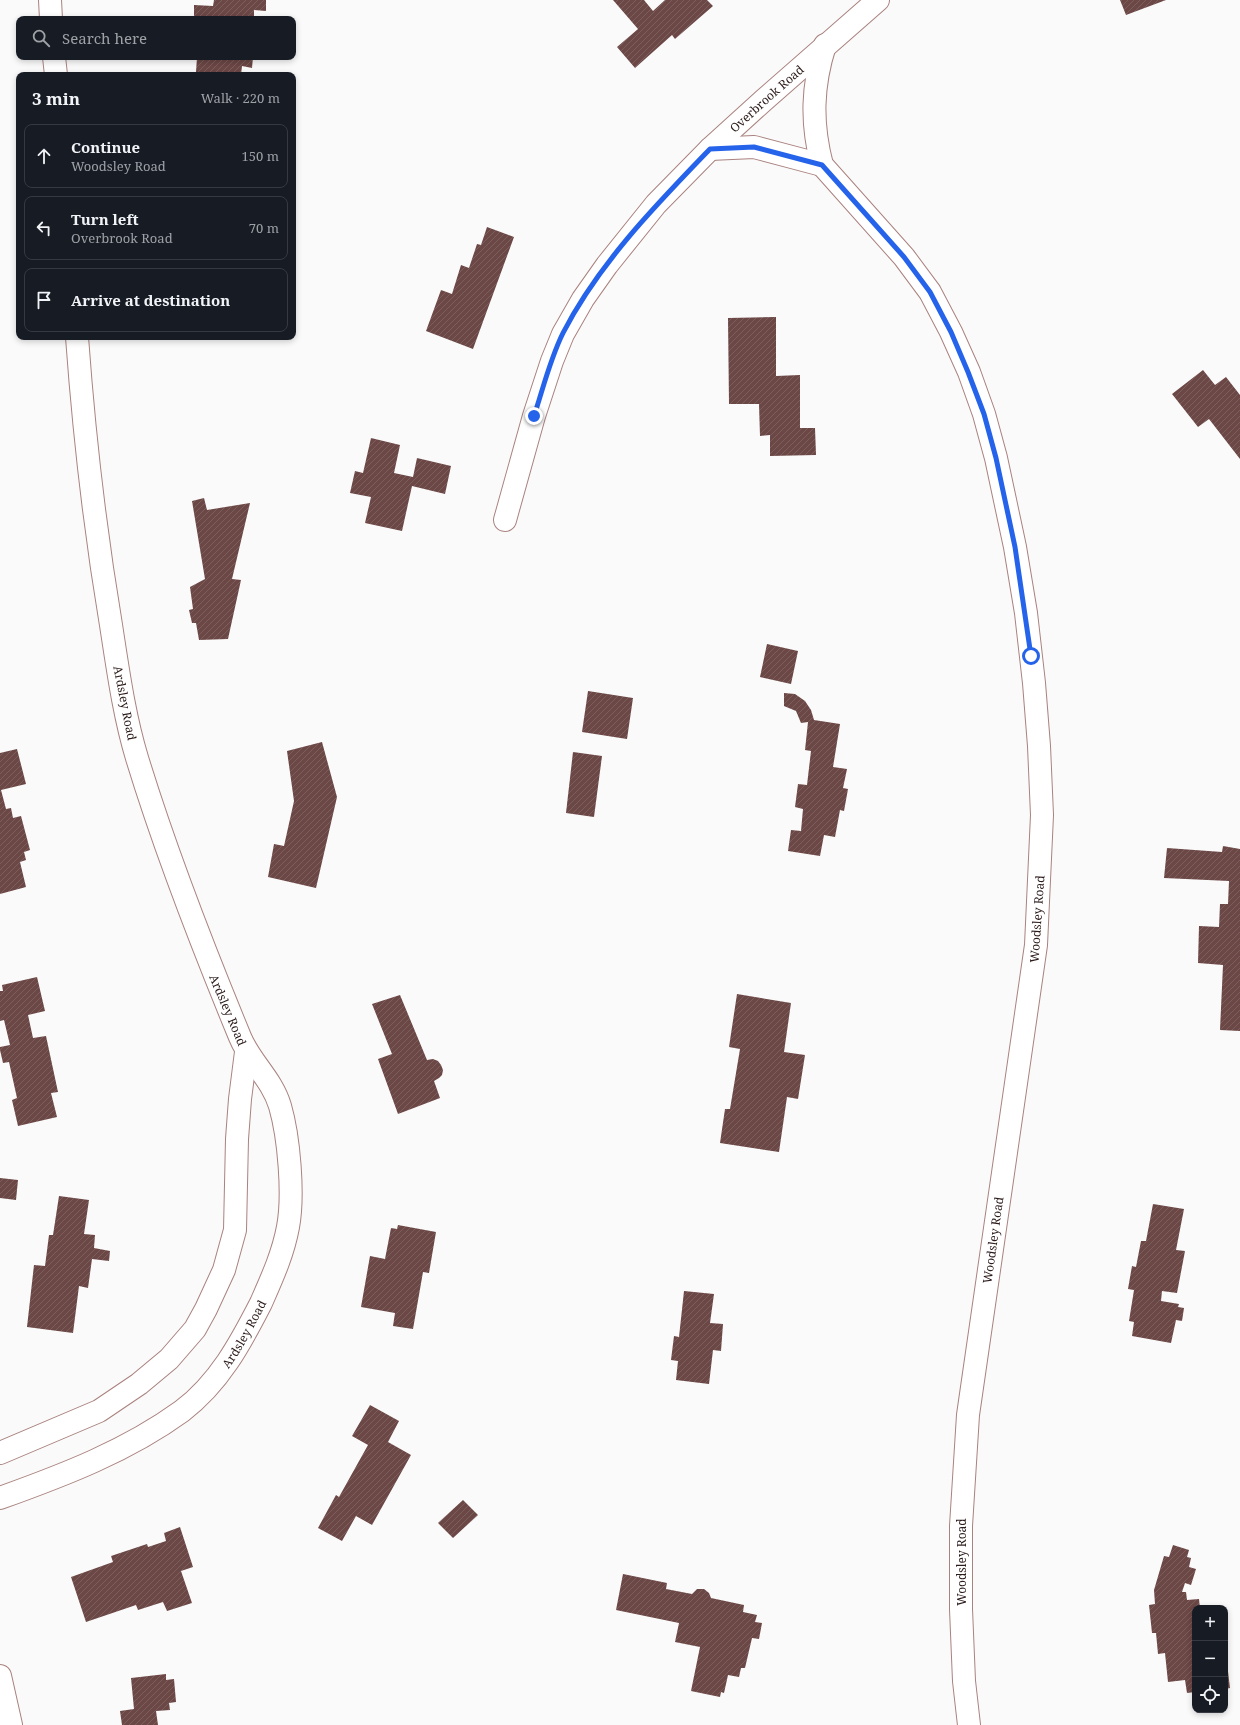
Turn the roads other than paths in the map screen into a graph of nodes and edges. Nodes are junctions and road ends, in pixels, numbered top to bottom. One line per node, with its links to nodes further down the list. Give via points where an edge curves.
1 (50, 0): 3 (street)
2 (878, 0): 4 (street, Overbrook Road)
3 (51, 16)
4 (825, 45): 7 (street, Overbrook Road); 8 (street, Woodsley Road, via 818,66 814,109 817,146)
5 (54, 60): 6 (street)
6 (56, 72)
7 (710, 149): 8 (street, via 754,147); 10 (street, Overbrook Road, via 656,204 607,265 563,334 534,416)
8 (822, 165): 16 (street, Woodsley Road, via 904,257 930,292 968,372 984,414 996,458 1015,547 1034,683 1042,814 1036,945 968,1415 961,1526 961,1617)
9 (77, 340): 11 (street, Ardsley Road, via 86,455 101,568 120,682 136,754 164,843 197,934)
10 (505, 520)
11 (246, 1052): 12 (street, Ardsley Road, via 237,1139 235,1230 224,1270 195,1329 170,1359 99,1411); 13 (street, Ardsley Road, via 272,1084 280,1106 285,1129 291,1202 281,1255 270,1284 244,1336 215,1380 200,1396 147,1434 109,1455 70,1472)
12 (0, 1453)
13 (0, 1498)
14 (0, 1676): 15 (street)
15 (11, 1725)
16 (969, 1725)

